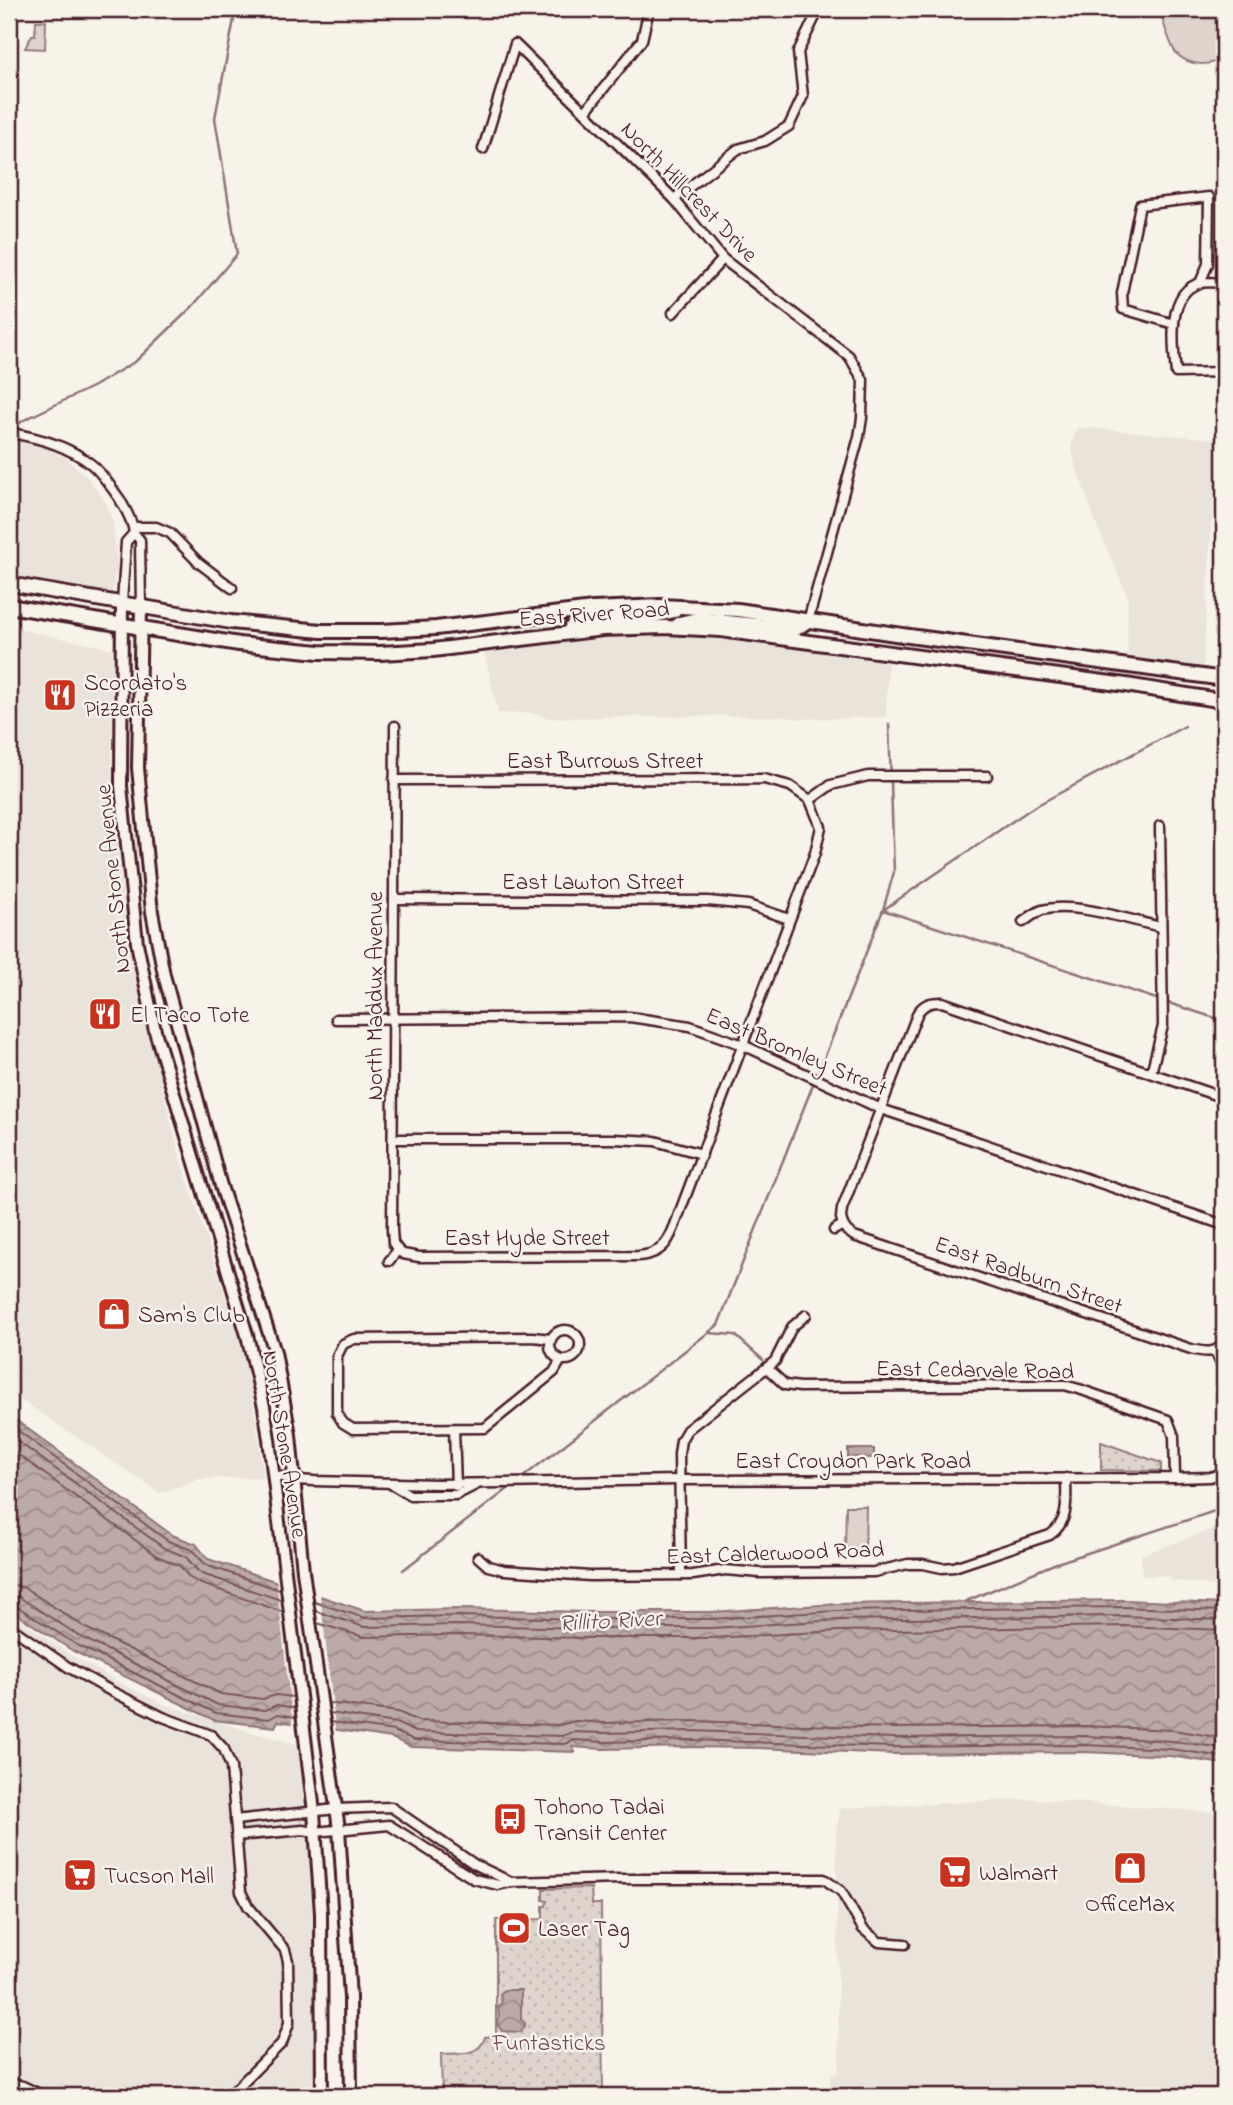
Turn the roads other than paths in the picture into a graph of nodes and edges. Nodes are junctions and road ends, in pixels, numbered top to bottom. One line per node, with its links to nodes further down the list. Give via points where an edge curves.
1 (649, 9): 3 (street, via 642,40)
2 (816, 15): 5 (street, via 798,52 803,96 789,126 765,141 738,149)
3 (585, 112): 4 (street, North Hillcrest Drive, via 515,44); 5 (street, North Hillcrest Drive)
4 (483, 149)
5 (674, 199): 6 (street, North Hillcrest Drive)
6 (723, 259): 9 (street); 20 (street, North Hillcrest Drive, via 849,356 863,380 859,437)
7 (1200, 282): 8 (street); 10 (street, via 1185,292); 10 (street, via 1208,264 1209,197 1140,205 1122,293 1123,309)
8 (1224, 283)
9 (673, 313)
10 (1174, 324): 11 (street, via 1176,373)
11 (1224, 372)
12 (9, 433): 13 (street, via 33,437 91,464 122,503)
13 (133, 530): 15 (street, via 156,527 170,533 199,563); 16 (street, via 126,542); 18 (street, via 140,540)
14 (9, 584): 16 (main road, East River Road)
15 (232, 587)
16 (122, 603): 18 (main road, East River Road); 21 (main road, North Stone Avenue)
17 (9, 606): 21 (main road, East River Road)
18 (141, 606): 19 (main road, East River Road, via 321,631 436,628 593,609); 23 (main road, North Stone Avenue)
19 (691, 608): 20 (main road, East River Road); 24 (main road, via 574,623)
20 (808, 621): 22 (main road, via 796,629 697,618); 25 (main road, East River Road)
21 (122, 625): 23 (main road, East River Road); 58 (main road, North Stone Avenue, via 121,786 137,943 155,1031 247,1335)
22 (665, 627): 24 (main road, East River Road); 26 (main road, East River Road, via 760,634)
23 (140, 628): 24 (main road, East River Road, via 278,649 380,653); 61 (main road, North Stone Avenue, via 138,768 152,912 164,975 221,1186 275,1352)
24 (568, 633)
25 (1224, 679)
26 (1224, 702)
27 (395, 726): 29 (street, North Maddux Avenue)
28 (987, 776): 30 (street, via 868,776 831,785)
29 (394, 780): 30 (street, East Burrows Street, via 764,779 790,786); 32 (street, North Maddux Avenue)
30 (810, 800): 33 (street, via 821,827)
31 (1160, 826): 35 (street)
32 (394, 899): 33 (street, East Lawton Street, via 708,901 748,905); 37 (street, North Maddux Avenue)
33 (789, 919): 38 (street)
34 (1023, 922): 35 (street, via 1041,910 1064,909 1100,912)
35 (1161, 927): 39 (street, via 1163,1026)
36 (336, 1019): 37 (street, East Bromley Street)
37 (394, 1019): 38 (street, East Bromley Street, via 630,1017 690,1026); 42 (street, North Maddux Avenue)
38 (743, 1045): 41 (street, East Bromley Street); 43 (street)
39 (1151, 1073): 40 (street); 41 (street, via 942,1002 930,1002 918,1012)
40 (1224, 1098)
41 (881, 1110): 44 (street, via 842,1209); 45 (street, East Bromley Street)
42 (393, 1139): 43 (street, via 614,1139 655,1141); 47 (street, North Maddux Avenue, via 392,1237)
43 (702, 1154): 47 (street, East Hyde Street, via 669,1239 649,1255 419,1257)
44 (843, 1225): 46 (street); 52 (street, East Radburn Street, via 854,1236 1191,1349)
45 (1224, 1225)
46 (834, 1230)
47 (398, 1250): 48 (street)
48 (389, 1261)
49 (806, 1315): 55 (street, via 792,1327 775,1361)
50 (551, 1339): 53 (street, via 551,1352); 53 (street, via 565,1330 580,1341 577,1355); 56 (street, via 354,1339 343,1344 337,1356 337,1413 343,1423 353,1429)
51 (1224, 1342): 52 (street)
52 (1216, 1350): 54 (street)
53 (561, 1360): 56 (street, via 554,1372 485,1428)
54 (1220, 1362)
55 (766, 1368): 60 (street, East Cedarvale Road, via 785,1385 800,1387 1064,1385 1079,1389 1168,1420 1174,1436); 62 (street, via 687,1430 681,1440)
56 (454, 1429): 64 (street)
57 (1224, 1473): 60 (street, East Croydon Park Road, via 1210,1478)
58 (274, 1475): 61 (street, East Croydon Park Road); 71 (main road, North Stone Avenue)
59 (1066, 1478): 60 (street, East Croydon Park Road); 62 (street, East Croydon Park Road); 68 (street, East Calderwood Road, via 1066,1514 1056,1531 965,1564 942,1568 908,1564 874,1572 725,1570)
60 (1175, 1478)
61 (295, 1480): 63 (street, East Croydon Park Road); 70 (main road, North Stone Avenue)
62 (679, 1480): 65 (street, East Croydon Park Road); 68 (street)
63 (388, 1483): 64 (street, East Croydon Park Road); 66 (street, East Croydon Park Road, via 410,1494)
64 (456, 1483): 65 (street, East Croydon Park Road); 66 (street)
65 (485, 1483): 66 (street, East Croydon Park Road)
66 (456, 1494)
67 (478, 1557): 68 (street, East Calderwood Road, via 488,1566 522,1572)
68 (681, 1575)
69 (9, 1626): 72 (street, via 99,1685 216,1738 229,1758)
70 (336, 1809): 71 (street); 73 (main road, North Stone Avenue); 76 (street, via 391,1807 474,1864)
71 (314, 1812): 72 (street); 74 (main road, North Stone Avenue)
72 (234, 1820): 75 (street)
73 (339, 1829): 74 (street); 76 (street, via 389,1825 474,1879 498,1885); 82 (main road, North Stone Avenue)
74 (315, 1832): 75 (street); 81 (main road, North Stone Avenue, via 321,1925)
75 (236, 1836): 80 (street, via 244,1899 287,1955 289,2023 282,2043)
76 (511, 1882): 77 (street, via 824,1879 841,1891 863,1929 879,1942)
77 (905, 1944)
78 (9, 2083): 79 (street)
79 (44, 2096)
80 (229, 2096)
81 (322, 2096)
82 (351, 2096)

